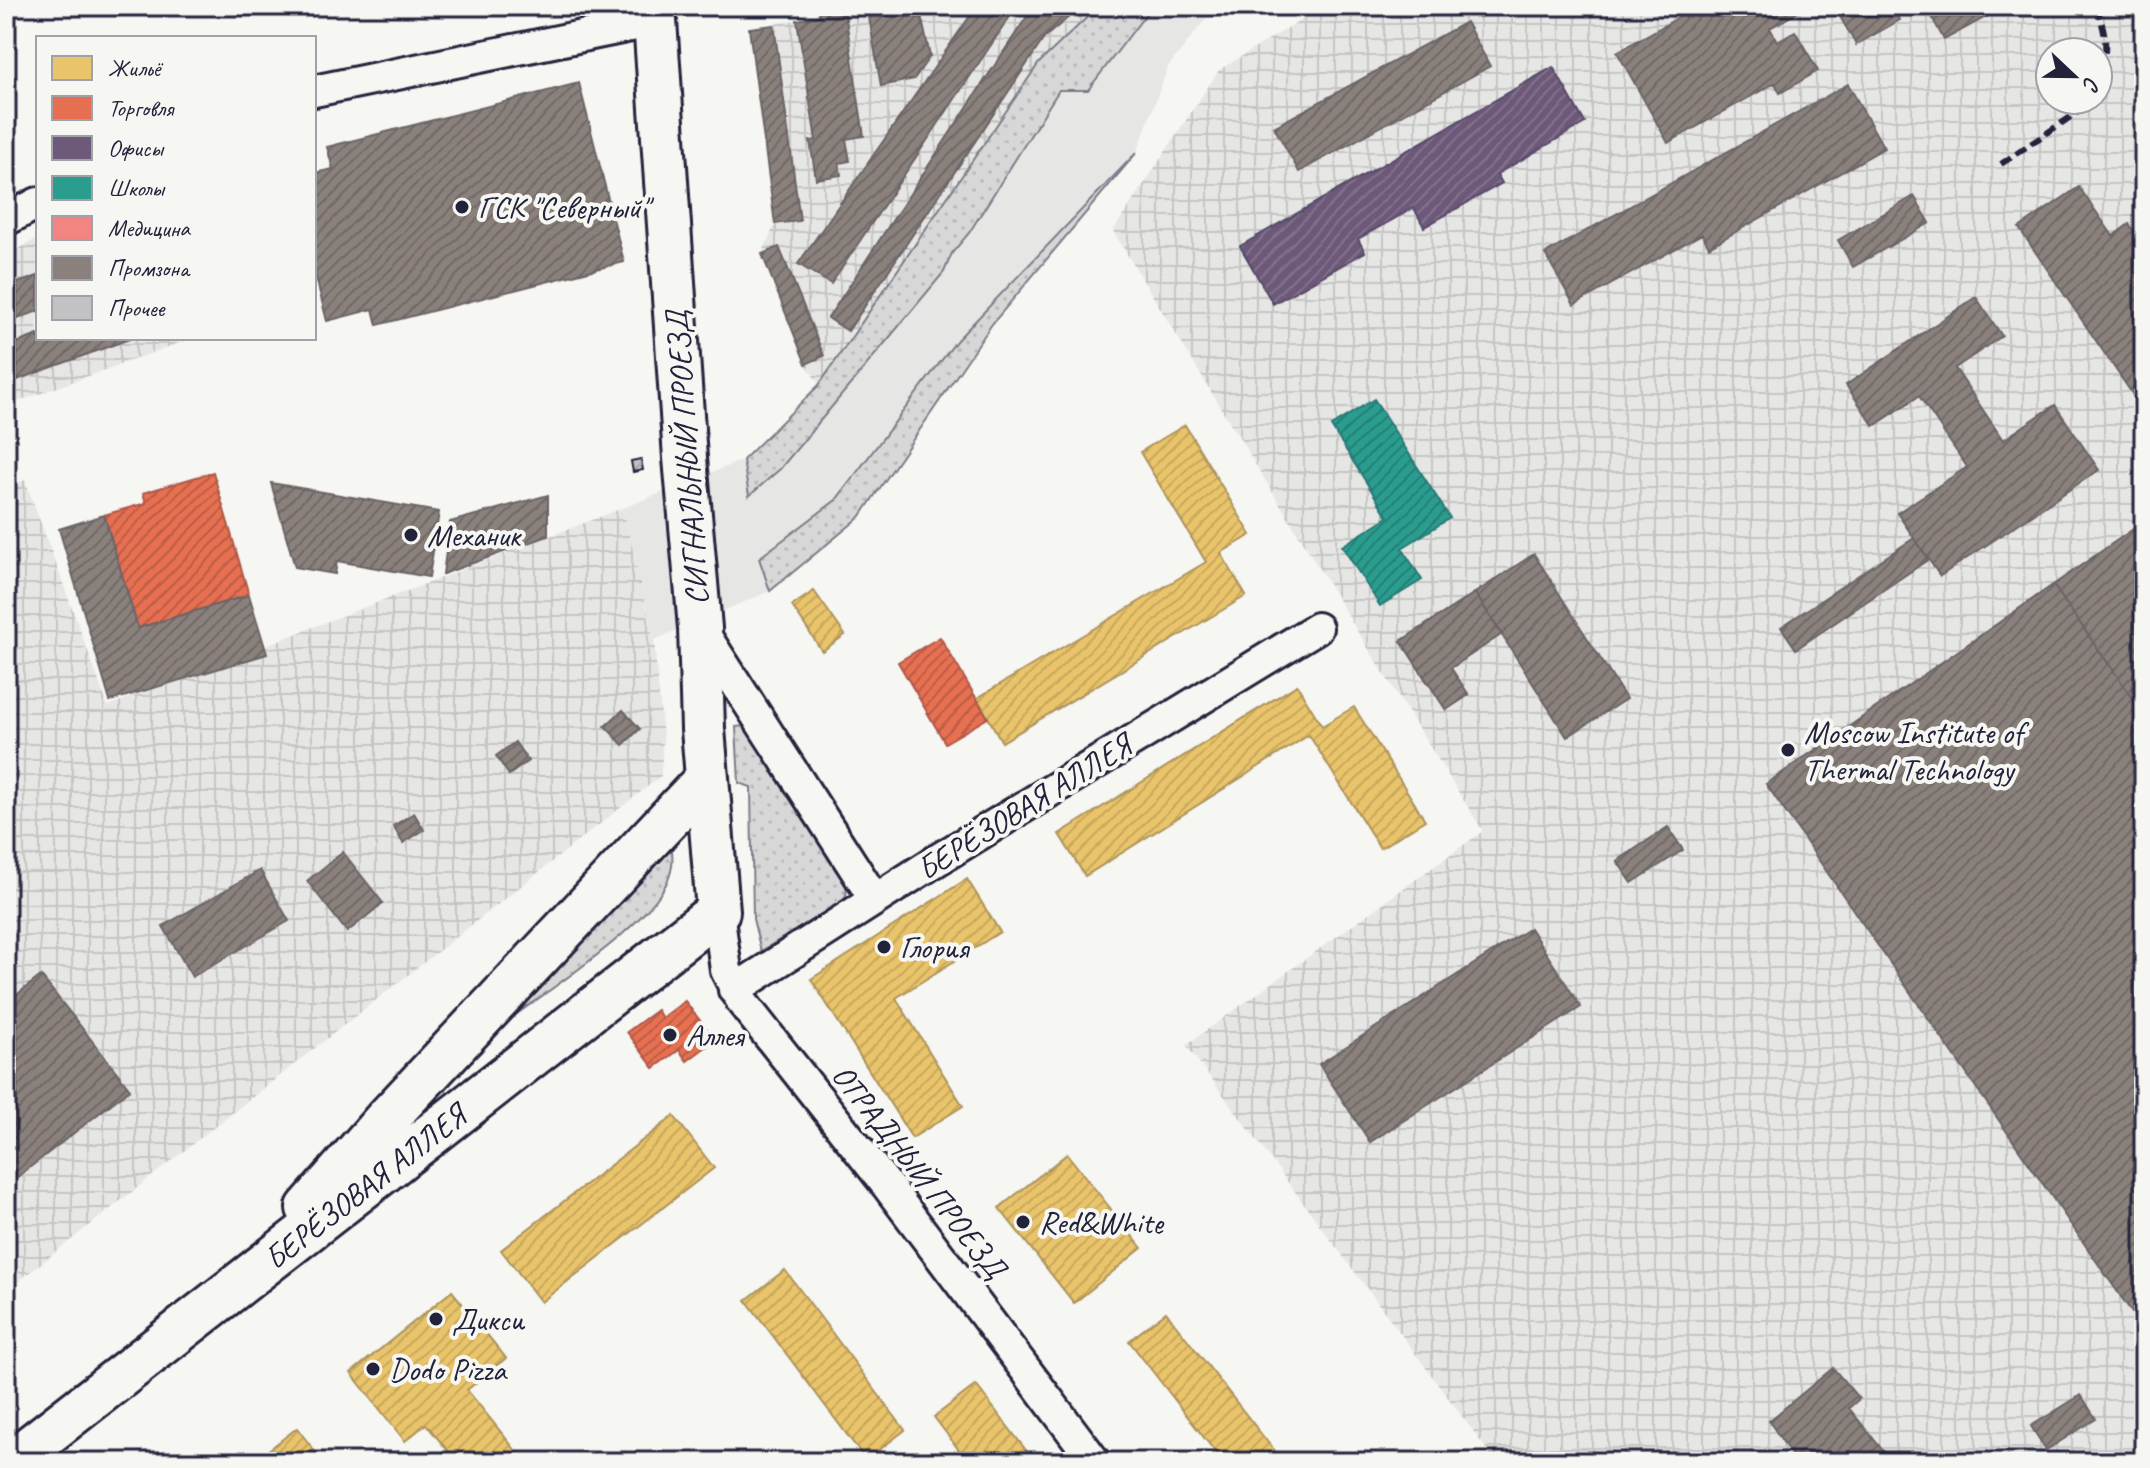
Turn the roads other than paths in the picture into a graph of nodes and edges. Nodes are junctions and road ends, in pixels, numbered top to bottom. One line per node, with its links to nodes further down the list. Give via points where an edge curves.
1 (655, 14): 2 (street); 5 (main road, СИГНАЛЬНЫЙ ПРОЕЗД)
2 (316, 91)
3 (36, 204): 4 (street)
4 (6, 220)
5 (700, 628): 7 (main road, СИГНАЛЬНЫЙ ПРОЕЗД); 8 (street)
6 (1317, 628): 8 (street, БЕРЁЗОВАЯ АЛЛЕЯ)
7 (707, 778): 9 (main road, СИГНАЛЬНЫЙ ПРОЕЗД); 11 (main road, via 385,1120)
8 (875, 900): 10 (street, БЕРЁЗОВАЯ АЛЛЕЯ)
9 (718, 911): 10 (street, ОТРАДНЫЙ ПРОЕЗД); 11 (main road, БЕРЁЗОВАЯ АЛЛЕЯ)
10 (734, 990): 13 (street, ОТРАДНЫЙ ПРОЕЗД)
11 (241, 1284): 12 (main road, БЕРЁЗОВАЯ АЛЛЕЯ)
12 (11, 1462)
13 (1095, 1462)

